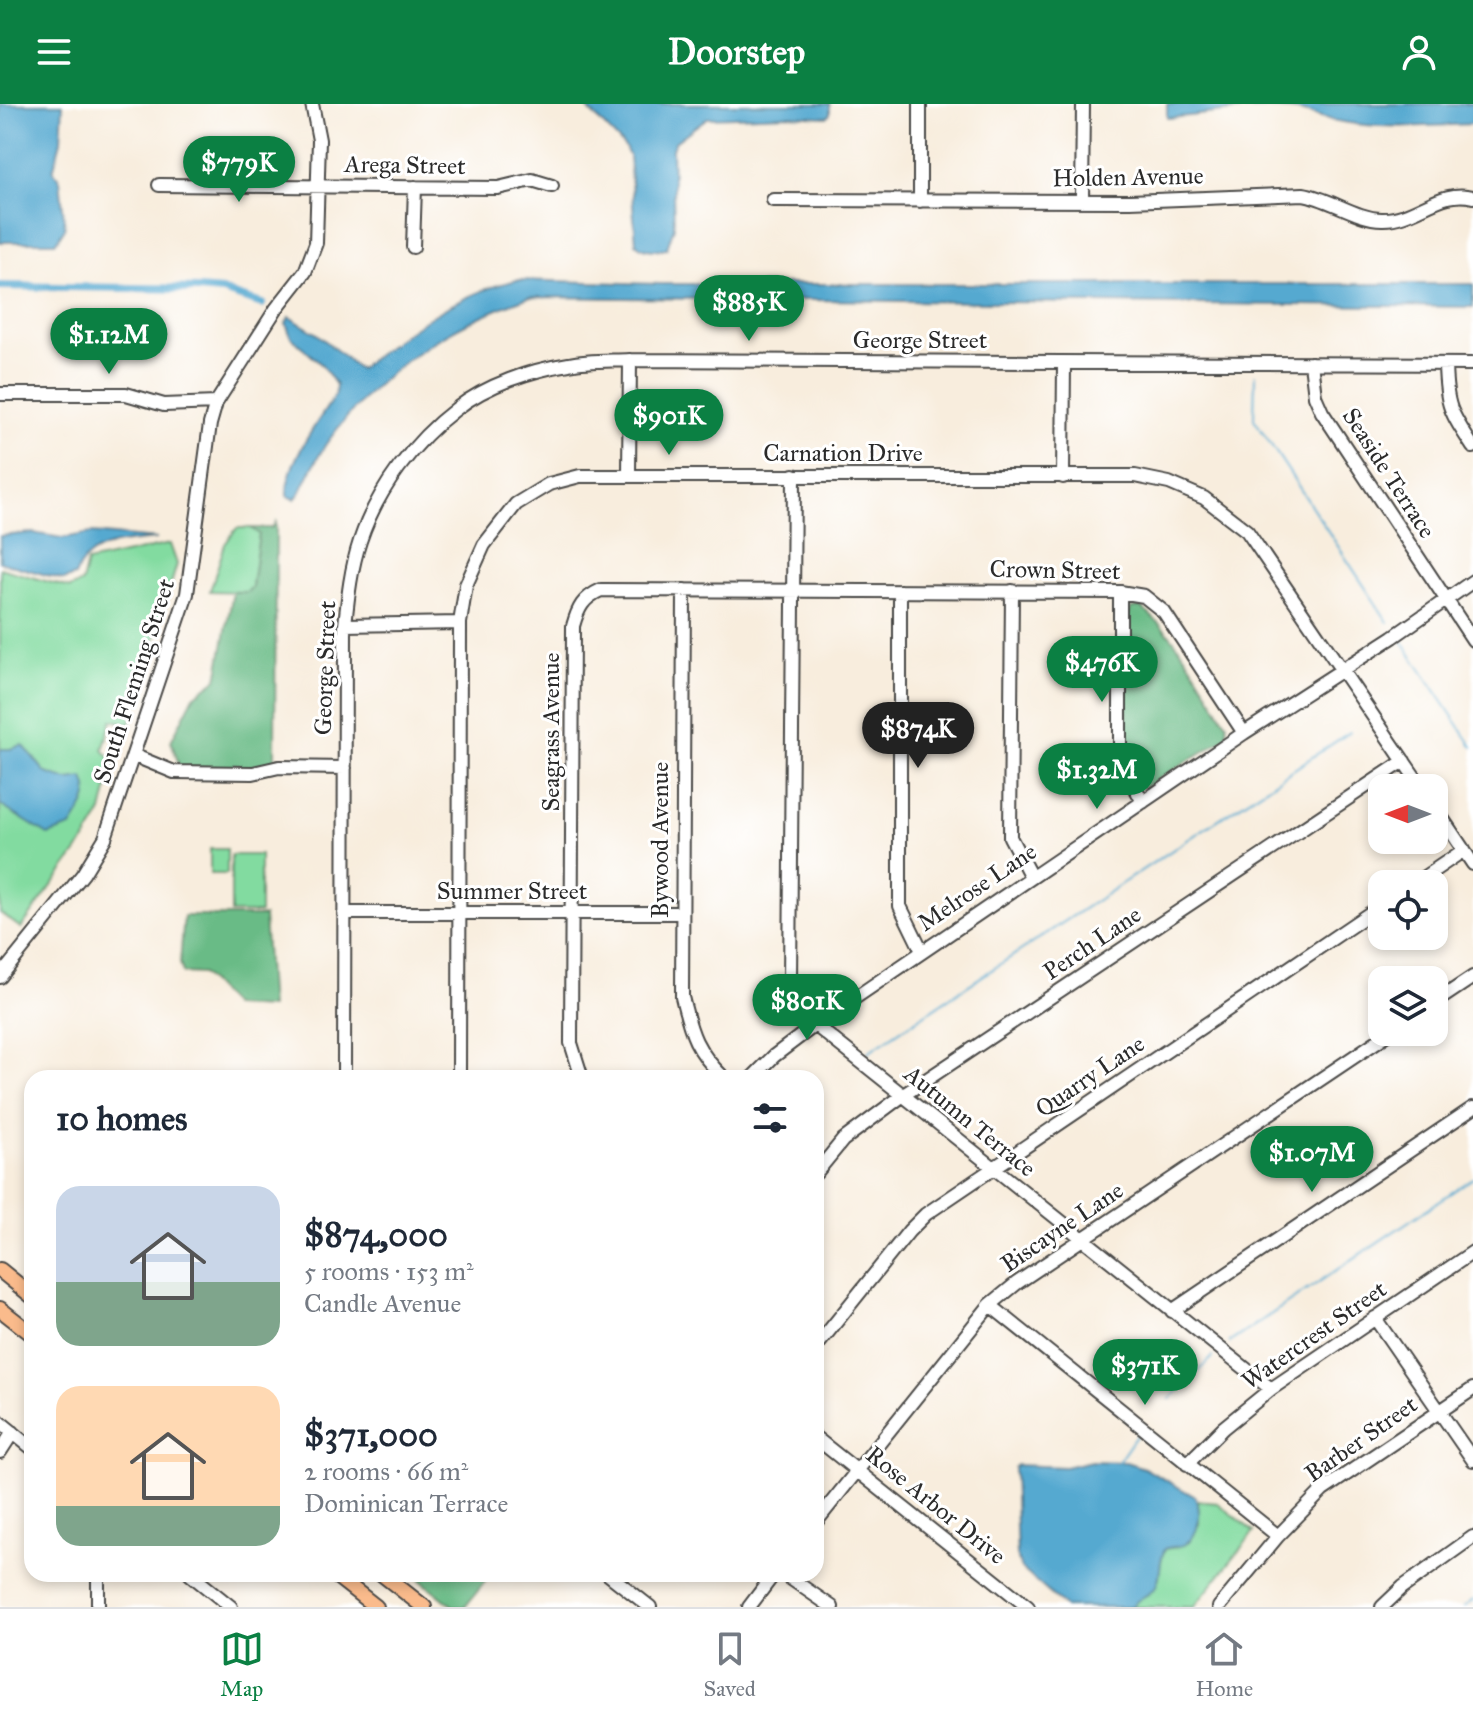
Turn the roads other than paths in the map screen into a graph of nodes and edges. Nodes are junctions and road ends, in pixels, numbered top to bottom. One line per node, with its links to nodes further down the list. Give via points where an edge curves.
1 (312, 104): 5 (street, South Fleming Street)
2 (920, 104): 10 (street)
3 (1083, 104): 11 (street)
4 (159, 185): 5 (street, Arega Street)
5 (319, 186): 7 (street, Arega Street); 19 (street, South Fleming Street, via 316,243 305,272)
6 (552, 186): 7 (street, Arega Street, via 532,180 498,188)
7 (415, 187): 12 (street)
8 (1473, 197): 11 (street, Holden Avenue, via 1450,195 1398,218 1381,219 1303,194)
9 (773, 200): 10 (street, Holden Avenue)
10 (920, 201): 11 (street, Holden Avenue)
11 (1082, 201)
12 (413, 247)
13 (630, 360): 14 (street, George Street); 21 (street); 32 (street, George Street, via 569,363 506,381 457,407 412,450 383,492 361,539)
14 (1064, 363): 15 (street, George Street); 23 (street)
15 (1311, 363): 16 (street, George Street); 30 (street, Seaside Terrace, via 1322,412)
16 (1445, 364): 17 (street, George Street); 20 (street, via 1446,399)
17 (1473, 364)
18 (0, 394): 19 (street, via 126,394 164,405)
19 (216, 403): 36 (street, South Fleming Street, via 187,594)
20 (1473, 447)
21 (629, 475): 22 (street, Carnation Drive); 31 (street, Carnation Drive, via 580,476 549,484 516,504 484,545 466,585)
22 (794, 475): 23 (street, Carnation Drive); 26 (street, Autumn Terrace)
23 (1063, 477): 34 (street, Carnation Drive, via 1135,476 1204,498 1247,531)
24 (1473, 581): 30 (street, Melrose Lane)
25 (684, 590): 26 (street, Seagrass Avenue); 46 (street, Seagrass Avenue, via 601,590 579,607 573,626); 49 (street, Bywood Avenue)
26 (793, 590): 27 (street, Crown Street); 55 (street, Autumn Terrace, via 790,983)
27 (900, 591): 28 (street, Crown Street); 51 (street, via 900,906)
28 (1012, 591): 29 (street, Crown Street); 45 (street, via 1010,837)
29 (1120, 592): 35 (street, Crown Street, via 1144,596 1164,612); 40 (street, via 1120,751)
30 (1446, 600): 33 (street, Seaside Terrace); 34 (street, Melrose Lane)
31 (460, 623): 32 (street); 48 (street, Carnation Drive)
32 (345, 625): 38 (street, George Street)
33 (1473, 640)
34 (1341, 670): 35 (street, Melrose Lane); 37 (street, Carnation Drive)
35 (1244, 733): 40 (street, Melrose Lane)
36 (135, 756): 38 (street, via 174,772); 52 (street, South Fleming Street, via 105,838 83,874)
37 (1404, 761): 39 (street, Carnation Drive); 62 (street, Perch Lane)
38 (345, 768): 47 (street, George Street)
39 (1413, 774)
40 (1143, 802): 45 (street, Melrose Lane)
41 (1448, 827): 42 (street)
42 (1464, 850): 43 (street); 44 (street)
43 (1473, 864)
44 (1435, 870)
45 (1031, 877): 51 (street, Melrose Lane)
46 (573, 912): 48 (street, Summer Street); 49 (street, Summer Street); 59 (street, Seagrass Avenue, via 571,1043)
47 (344, 913): 48 (street, Summer Street); 57 (street, George Street)
48 (459, 913): 58 (street, Carnation Drive)
49 (681, 913): 60 (street, Bywood Avenue, via 682,997 690,1030)
50 (1368, 914): 65 (street, Quarry Lane)
51 (922, 951): 55 (street, Melrose Lane)
52 (0, 977)
53 (1473, 977): 54 (street)
54 (1448, 994)
55 (815, 1025): 61 (street, Melrose Lane); 62 (street, Autumn Terrace)
56 (1370, 1046): 66 (street, Biscayne Lane)
57 (344, 1070)
58 (459, 1070)
59 (579, 1070)
60 (716, 1070)
61 (760, 1070)
62 (902, 1096): 64 (street, Perch Lane, via 843,1140); 65 (street, Autumn Terrace)
63 (1473, 1108): 72 (street)
64 (824, 1163)
65 (992, 1168): 66 (street, Autumn Terrace); 75 (street, Quarry Lane, via 909,1231)
66 (1081, 1240): 70 (street, Biscayne Lane); 72 (street, Autumn Terrace)
67 (1473, 1252): 73 (street, Watercrest Street)
68 (0, 1270): 69 (main road)
69 (24, 1290)
70 (990, 1305): 85 (street); 86 (street, Biscayne Lane)
71 (0, 1309): 74 (main road)
72 (1172, 1311): 76 (street, Autumn Terrace)
73 (1375, 1318): 76 (street, Watercrest Street); 78 (street)
74 (24, 1328)
75 (824, 1337)
76 (1271, 1389): 85 (street, Watercrest Street)
77 (1473, 1389): 78 (street, Barber Street)
78 (1440, 1411): 84 (street); 88 (street, Barber Street, via 1323,1490)
79 (0, 1422): 80 (street)
80 (13, 1432): 81 (street); 83 (street)
81 (24, 1441)
82 (824, 1444): 86 (street, Rose Arbor Drive)
83 (0, 1452)
84 (1473, 1460)
85 (1187, 1464): 88 (street)
86 (857, 1471): 87 (street, Biscayne Lane); 104 (street, Rose Arbor Drive)
87 (824, 1512)
88 (1278, 1536): 105 (street, Barber Street)
89 (1473, 1537): 106 (street)
90 (98, 1582): 97 (street)
91 (200, 1582): 98 (street)
92 (355, 1582): 99 (main road)
93 (392, 1582): 100 (main road)
94 (618, 1582): 101 (street)
95 (768, 1582): 102 (street)
96 (796, 1582): 103 (street)
97 (98, 1607)
98 (231, 1607)
99 (376, 1607)
100 (424, 1607)
101 (650, 1607)
102 (749, 1607)
103 (832, 1607)
104 (1028, 1607)
105 (1219, 1607)
106 (1382, 1607)

